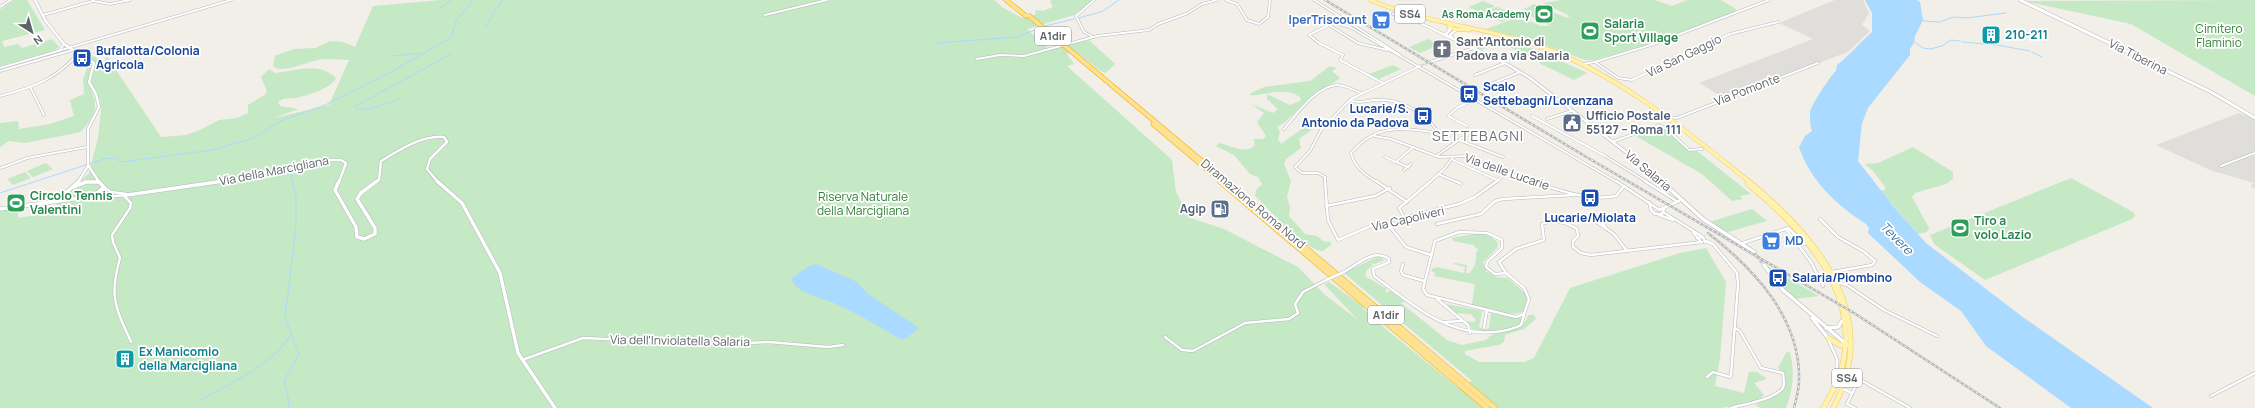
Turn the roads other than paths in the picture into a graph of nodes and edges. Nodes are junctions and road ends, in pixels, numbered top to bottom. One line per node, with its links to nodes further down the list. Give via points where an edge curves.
1 (34, 0): 20 (street)
2 (130, 0): 17 (street, via 110,4)
3 (231, 0): 36 (street)
4 (827, 0): 21 (street)
5 (1006, 0): 22 (highway, Diramazione Roma Nord / A1dir)
6 (1011, 0): 22 (highway, Diramazione Roma Nord / A1dir)
7 (1094, 0): 32 (street, via 1076,16 1084,32)
8 (1217, 0): 32 (street, via 1202,4 1186,14 1158,24 1153,29)
9 (1226, 0): 10 (street, via 1237,4 1249,23 1254,24 1264,21 1270,10)
10 (1270, 0)
11 (1314, 0): 48 (street)
12 (1365, 0): 24 (main road, SS4)
13 (1370, 0): 27 (main road, SS4)
14 (1769, 0): 42 (street, Via San Gaggio, via 1651,45)
15 (2020, 0): 65 (main road, Via Tiberina, via 2211,92)
16 (9, 1): 18 (street)
17 (93, 1): 20 (street)
18 (0, 7)
19 (1393, 14): 23 (street, Via Salaria)
20 (43, 15): 34 (street)
21 (765, 15)
22 (1027, 16): 114 (highway, Diramazione Roma Nord / A1dir, bridge)
23 (1412, 20): 24 (main road); 29 (street, Via Salaria)
24 (1426, 20): 27 (main road, SS4)
25 (1778, 22): 42 (street, Via San Gaggio, via 1734,32 1632,80 1618,78)
26 (1329, 25): 37 (street, via 1358,43); 37 (street, via 1335,23 1349,26); 52 (street, via 1309,36 1343,55 1340,60)
27 (1450, 25): 28 (main road); 28 (main road); 30 (street)
28 (1459, 28): 33 (street, via 1450,35); 46 (main road, SS4, via 1534,44); 75 (main road, SS4, via 1544,50 1582,67 1628,93)
29 (1439, 32): 30 (street); 31 (street, Via Salaria)
30 (1448, 32): 31 (street)
31 (1445, 35): 33 (street, Via Salaria)
32 (1093, 37): 40 (street, via 1024,56 1000,55)
33 (1453, 40): 35 (street, Via Salaria)
34 (64, 44): 36 (street); 38 (street)
35 (1471, 49): 41 (street); 43 (street, Via Salaria)
36 (72, 50): 38 (street); 39 (street); 45 (street); 49 (street)
37 (1389, 50): 48 (street)
38 (54, 53): 45 (street)
39 (78, 53): 54 (street, via 61,72); 73 (street, via 94,63 89,82 99,106 88,127)
40 (977, 59)
41 (1430, 62)
42 (1595, 62): 46 (street, Via San Gaggio)
43 (1505, 63): 50 (street, Via Salaria); 51 (street)
44 (1818, 63): 64 (street, Via Pomonte)
45 (15, 64): 49 (street)
46 (1583, 64): 61 (main road, SS4, via 1626,89)
47 (1420, 66): 48 (street)
48 (1416, 67): 52 (street); 57 (street)
49 (0, 69)
50 (1520, 72): 53 (street); 59 (street, Via Salaria)
51 (1475, 76)
52 (1383, 83): 55 (street)
53 (1491, 84)
54 (30, 87): 56 (street); 60 (street)
55 (1362, 94): 58 (street); 68 (street, via 1335,85 1320,93)
56 (0, 96)
57 (1476, 98): 66 (street, via 1458,107 1448,116); 93 (street, via 1561,151)
58 (1350, 100): 70 (street, via 1356,103 1383,100 1408,105 1424,115 1436,130 1430,132 1384,129); 106 (street, via 1321,131 1309,152 1295,167 1302,173 1318,173 1325,177)
59 (1571, 111): 63 (street); 72 (street, Via Salaria)
60 (44, 114)
61 (1661, 114): 64 (street); 67 (main road, SS4)
62 (1532, 116): 102 (street)
63 (1547, 118)
64 (1677, 118): 67 (street, via 1674,120)
65 (2255, 118)
66 (1467, 126)
67 (1676, 126): 132 (main road, SS4, via 1784,210 1815,245)
68 (1284, 129)
69 (1468, 135): 71 (street)
70 (1374, 136): 74 (street, Via delle Lucarie); 95 (street, via 1355,148 1351,157 1360,170)
71 (1459, 140): 77 (street); 79 (street)
72 (1612, 142): 75 (street, via 1659,125 1690,150); 102 (street, Via Salaria, via 1645,167)
73 (87, 147): 83 (street); 86 (street, via 27,158)
74 (1413, 147): 77 (street, Via delle Lucarie); 81 (street)
75 (1702, 149): 129 (main road, SS4, via 1772,203 1803,236)
76 (2255, 153): 84 (street)
77 (1436, 156): 80 (street, Via delle Lucarie)
78 (1385, 157): 81 (street)
79 (1503, 157)
80 (1453, 158): 88 (street, Via delle Lucarie, via 1470,156); 89 (street); 90 (street)
81 (1396, 162): 85 (street)
82 (1411, 164): 85 (street)
83 (88, 165): 91 (street); 96 (street, via 84,175)
84 (2222, 166)
85 (1408, 167): 87 (street)
86 (1, 168)
87 (1404, 170)
88 (1506, 173): 90 (street, Via Capoliveri); 99 (street, Via delle Lucarie)
89 (1438, 174): 92 (street); 103 (street)
90 (1499, 181): 111 (street, Via Capoliveri, via 1454,208)
91 (100, 183): 94 (street); 96 (street, via 86,182)
92 (1461, 184)
93 (1624, 186): 99 (street, Via delle Lucarie, via 1618,194 1609,198); 104 (street)
94 (104, 187): 98 (street, Via della Marcigliana, via 111,192); 100 (street, via 99,193)
95 (1390, 188): 103 (street); 106 (street, via 1375,196)
96 (69, 189): 97 (street)
97 (65, 193): 101 (street, via 64,198); 105 (street, via 54,200)
98 (126, 195): 100 (street, Via della Marcigliana); 150 (street, via 131,203 131,209 112,241 120,258 114,280 115,307); 154 (street, Via della Marcigliana, via 209,184 324,160 341,160 346,166 337,184 336,193 356,227 357,237 364,239 375,234 375,228 357,199 361,192 379,180 381,161 421,141 432,137 444,137 447,142 430,159 427,169 431,176 462,203 500,273 512,333)
99 (1578, 195): 116 (street, via 1503,199 1495,201 1481,214)
100 (84, 199): 101 (street, Via della Marcigliana)
101 (72, 200): 105 (street, Via della Marcigliana)
102 (1680, 201): 108 (street); 125 (street, Via Salaria, via 1707,222)
103 (1407, 202): 111 (street, via 1399,208)
104 (1649, 202): 108 (street); 109 (street)
105 (41, 203): 107 (street, Via della Marcigliana)
106 (1326, 206): 115 (street, Via Capoliveri, via 1328,220 1339,241 1352,232)
107 (0, 209)
108 (1661, 210): 109 (street); 110 (street); 113 (street)
109 (1653, 211): 110 (street)
110 (1658, 215): 113 (street)
111 (1405, 219): 115 (street, Via Capoliveri)
112 (1820, 219): 132 (street, via 1838,237 1867,254 1875,263)
113 (1676, 220): 119 (street)
114 (1273, 223): 162 (highway, Diramazione Roma Nord / A1dir); 163 (highway, Diramazione Roma Nord / A1dir)
115 (1386, 223): 128 (street, via 1406,247)
116 (1437, 224)
117 (1606, 228): 117 (street, via 1590,219 1589,217 1600,219); 126 (street, via 1620,240)
118 (1786, 229): 125 (street); 129 (street, via 1794,231); 136 (street, via 1811,262)
119 (1691, 230): 120 (street); 121 (street)
120 (1703, 237): 121 (street); 122 (street)
121 (1697, 238): 123 (street); 124 (street)
122 (1706, 241): 123 (street); 144 (street, via 1713,244 1737,273)
123 (1702, 242): 124 (street)
124 (1691, 243): 126 (street)
125 (1743, 243): 127 (street, Via Salaria)
126 (1627, 251): 133 (street, via 1590,255 1581,253 1572,244 1578,236 1577,229 1562,222 1549,220 1542,224 1544,240 1516,249 1500,260 1499,264)
127 (1754, 252)
128 (1431, 255): 133 (street, via 1434,243 1438,239 1462,233 1487,232 1497,236 1503,244 1487,262 1486,267 1495,274); 134 (street)
129 (1819, 258): 140 (main road, SS4, via 1834,286)
130 (1403, 264): 134 (street, via 1403,274)
131 (1764, 265): 145 (street, via 1778,286)
132 (1832, 272): 135 (main road, SS4)
133 (1507, 273): 139 (street, via 1528,293 1529,299)
134 (1424, 280): 137 (street, via 1424,292)
135 (1837, 282): 147 (street, via 1847,285 1884,310); 153 (main road, SS4, via 1848,315)
136 (1823, 286)
137 (1437, 299): 138 (street); 141 (street)
138 (1487, 310): 139 (street, via 1516,316); 143 (street)
139 (1524, 314): 146 (street, via 1522,323 1517,327 1491,333)
140 (1843, 314): 145 (street, via 1840,326); 152 (main road, SS4)
141 (1462, 321): 142 (street); 146 (street, via 1468,325)
142 (1442, 322): 146 (street); 148 (street, bridge, via 1374,275 1373,269 1388,262 1389,259 1384,255 1374,254 1344,272 1311,287 1299,297 1295,304 1298,314 1293,318 1245,323 1194,351 1182,350)
143 (1484, 328)
144 (1735, 328): 156 (street, via 1732,375 1730,377 1713,372); 164 (street, via 1740,331 1761,368 1783,373 1784,385 1782,389 1759,402)
145 (1824, 329): 149 (street); 152 (street)
146 (1470, 332)
147 (1937, 336)
148 (1165, 337)
149 (1828, 338): 152 (main road, via 1840,345); 157 (street, via 1837,359)
150 (131, 342)
151 (843, 345): 154 (street, Via dell'Inviolatella Salaria, via 828,347 769,342 721,344 583,338)
152 (1847, 345): 153 (street); 157 (main road, SS4)
153 (1853, 346): 158 (main road, SS4, via 1851,365)
154 (522, 360): 161 (street, Via della Marcigliana)
155 (2255, 373): 160 (street)
156 (1706, 377)
157 (1836, 387): 165 (main road, SS4)
158 (1843, 389): 159 (street); 166 (main road, SS4)
159 (1852, 393): 167 (street, via 1847,404); 168 (street, via 1859,379)
160 (2211, 396)
161 (555, 408)
162 (1487, 408)
163 (1496, 408)
164 (1731, 408)
165 (1824, 408)
166 (1833, 408)
167 (1855, 408)
168 (1910, 408)

